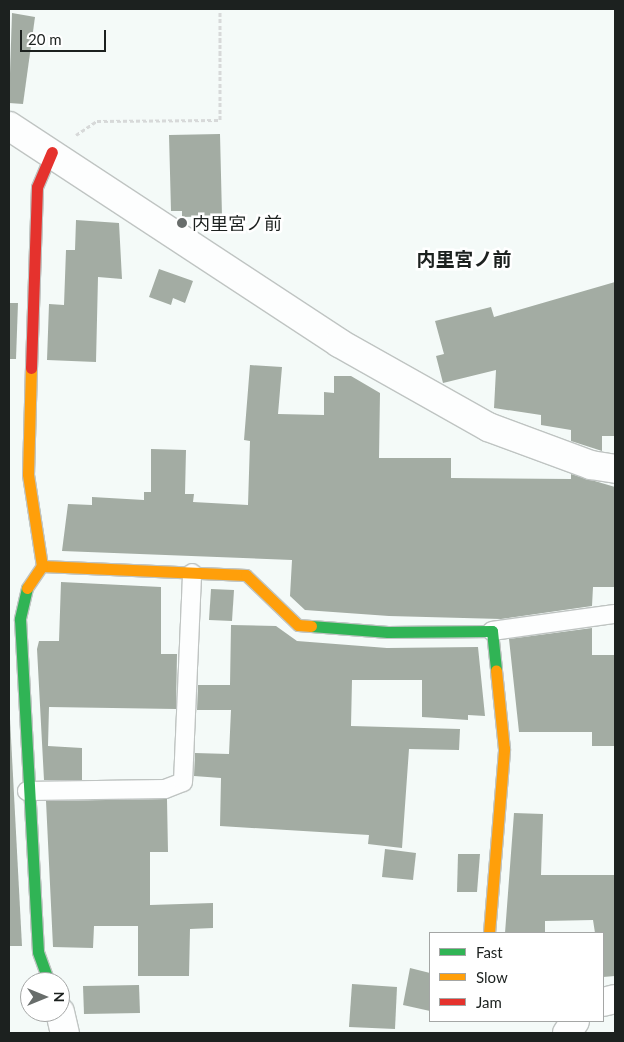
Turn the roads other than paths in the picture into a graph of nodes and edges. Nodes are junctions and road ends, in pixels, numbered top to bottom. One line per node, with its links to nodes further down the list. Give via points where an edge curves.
1 (9, 126): 2 (street)
2 (52, 152): 3 (street, via 213,264 405,381 488,427 590,465); 4 (street, via 37,186 28,474)
3 (615, 469)
4 (42, 566): 5 (street); 8 (street, via 28,581 20,619)
5 (192, 573): 7 (street, via 246,575 298,625 388,632); 8 (lane, via 184,782 165,789)
6 (615, 614): 7 (lane)
7 (492, 631): 9 (street, via 504,749)
8 (27, 791): 10 (street, via 38,952)
9 (489, 932)
10 (45, 972)

